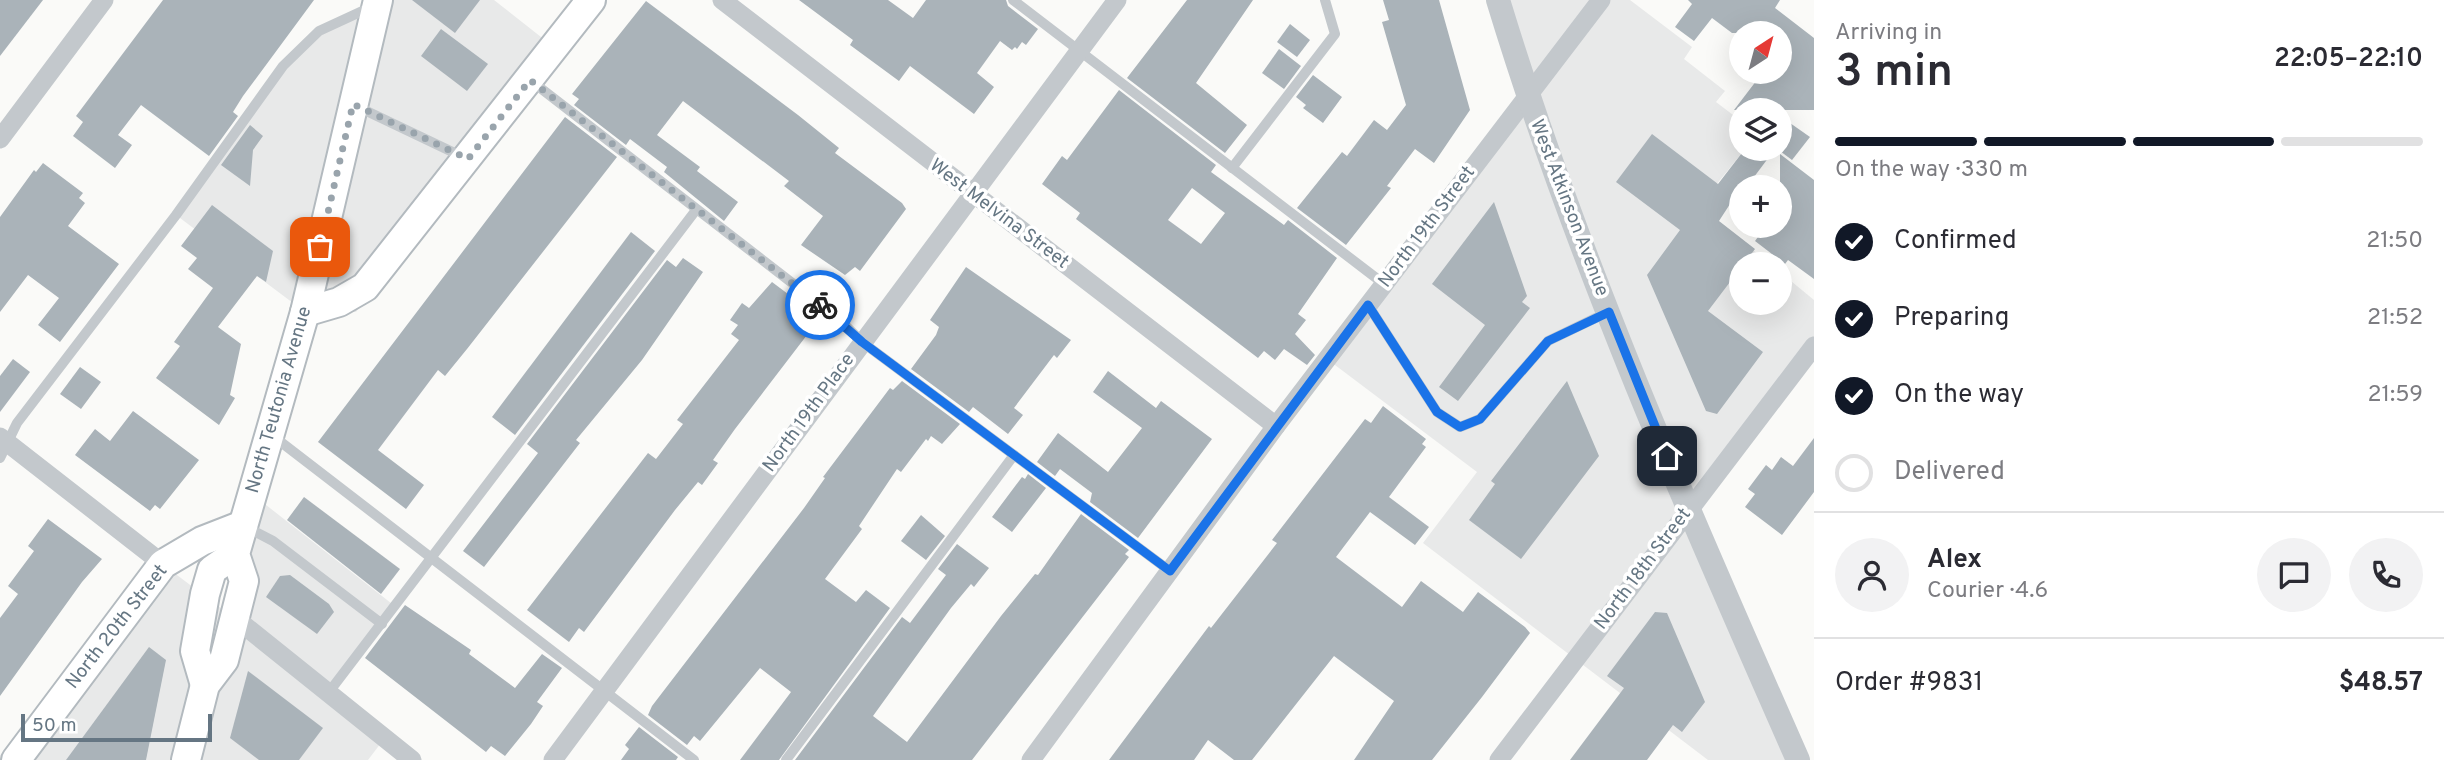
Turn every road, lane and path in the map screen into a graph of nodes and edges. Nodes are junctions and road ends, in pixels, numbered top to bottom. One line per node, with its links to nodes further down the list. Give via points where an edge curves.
1 (104, 0): 14 (street)
2 (591, 0): 11 (main road)
3 (722, 0): 17 (street, West Melvina Street)
4 (1013, 0): 10 (lane)
5 (1117, 0): 10 (street, North 19th Place)
6 (1325, 0): 16 (lane, via 1335,34)
7 (1498, 0): 12 (street, West Atkinson Avenue)
8 (1601, 0): 12 (street, North 19th Street)
9 (377, 2): 13 (main road, North Teutonia Avenue); 27 (lane, via 319,31 283,66)
10 (1078, 52): 16 (lane); 17 (street, North 19th Place)
11 (530, 80): 15 (main road); 18 (lane)
12 (1527, 96): 19 (street, North 19th Street); 22 (street, West Atkinson Avenue)
13 (353, 104): 15 (lane); 21 (main road, North Teutonia Avenue)
14 (0, 139)
15 (468, 159): 21 (main road, via 365,287 339,302)
16 (1232, 168): 19 (lane)
17 (971, 194): 23 (street, North 19th Place); 25 (street, West Melvina Street)
18 (696, 211): 23 (lane, via 840,320); 32 (lane)
19 (1384, 284): 20 (street, North 19th Street)
20 (1368, 305): 22 (lane, via 1437,412 1460,427 1480,419 1548,341); 25 (street, North 19th Street)
21 (305, 312): 26 (main road, North Teutonia Avenue)
22 (1609, 312): 29 (street, West Atkinson Avenue)
23 (862, 342): 28 (lane); 38 (street, North 19th Place)
24 (1814, 346): 29 (street, North 18th Street)
25 (1276, 426): 34 (street, North 19th Street)
26 (270, 433): 30 (main road, North Teutonia Avenue); 32 (lane)
27 (3, 446): 33 (street)
28 (1014, 455): 34 (lane); 45 (lane)
29 (1688, 510): 47 (street, North 18th Street); 48 (street, West Atkinson Avenue)
30 (243, 525): 31 (main road, North Teutonia Avenue); 33 (main road, North 20th Street, via 202,541); 36 (lane, via 273,541)
31 (235, 554): 35 (main road, North Teutonia Avenue, via 244,581); 37 (main road, via 212,570 205,594 195,651)
32 (433, 559): 36 (lane); 38 (lane)
33 (163, 564): 40 (main road, North 20th Street)
34 (1170, 571): 46 (street, North 19th Street)
35 (234, 618): 37 (main road, North Teutonia Avenue, via 224,660); 39 (street)
36 (383, 624): 39 (lane)
37 (205, 685): 41 (main road, North Teutonia Avenue)
38 (604, 691): 43 (street, North 19th Place); 44 (lane)
39 (329, 692): 42 (street)
40 (16, 760)
41 (186, 760)
42 (412, 760)
43 (553, 760)
44 (694, 760)
45 (786, 760)
46 (1031, 760)
47 (1499, 760)
48 (1798, 760)

